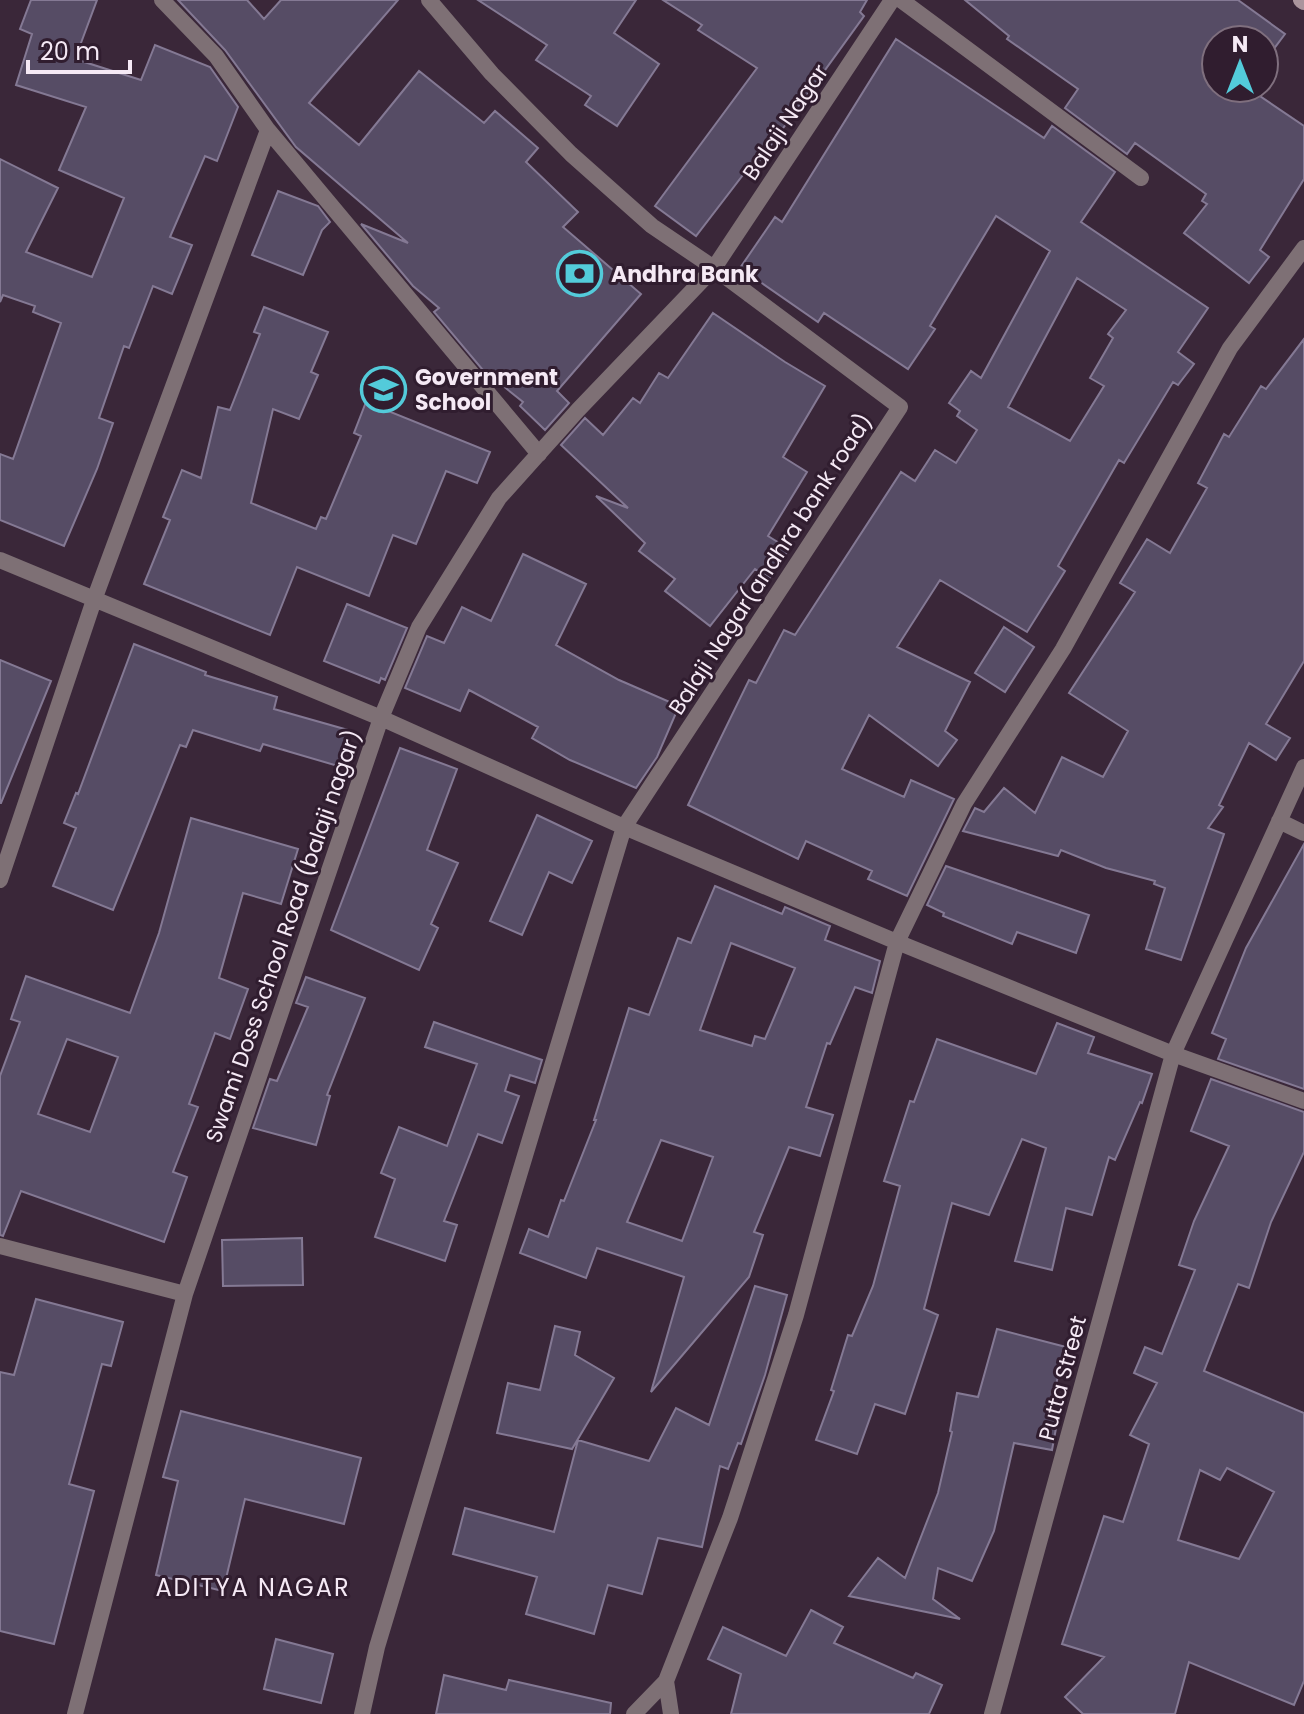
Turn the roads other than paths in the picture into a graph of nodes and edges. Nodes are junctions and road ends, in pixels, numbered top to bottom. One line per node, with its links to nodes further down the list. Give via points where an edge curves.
1 (162, 0): 5 (street, via 216,56)
2 (892, 0): 8 (street, Balaji Nagar)
3 (901, 0): 6 (street)
4 (439, 4): 8 (street, Balaji Nagar(andhra bank road), via 492,74 571,154 652,226)
5 (268, 130): 9 (street); 11 (street)
6 (1141, 178)
7 (1304, 248): 18 (street, via 1230,348 1063,649 964,804)
8 (714, 268): 9 (street, Swami Doss School Road (balaji nagar)); 15 (street, Balaji Nagar(andhra bank road), via 900,407)
9 (539, 454): 12 (street, Swami Doss School Road (balaji nagar), via 499,498 419,627)
10 (0, 560): 11 (street)
11 (94, 600): 12 (street); 17 (street)
12 (381, 718): 15 (street); 22 (street, Swami Doss School Road (balaji nagar))
13 (1304, 767): 14 (street, Putta Street)
14 (1279, 821): 16 (street); 19 (street, Putta Street)
15 (624, 827): 18 (street); 25 (street, via 377,1647)
16 (1304, 833)
17 (0, 880)
18 (897, 942): 19 (street); 23 (street, via 796,1315 730,1518)
19 (1173, 1054): 20 (street); 28 (street, Putta Street)
20 (1304, 1101)
21 (0, 1246): 22 (street)
22 (185, 1294): 24 (street, Swami Doss School Road (balaji nagar))
23 (666, 1681): 26 (street); 27 (street)
24 (75, 1714)
25 (362, 1714)
26 (634, 1714)
27 (671, 1714)
28 (992, 1714)

